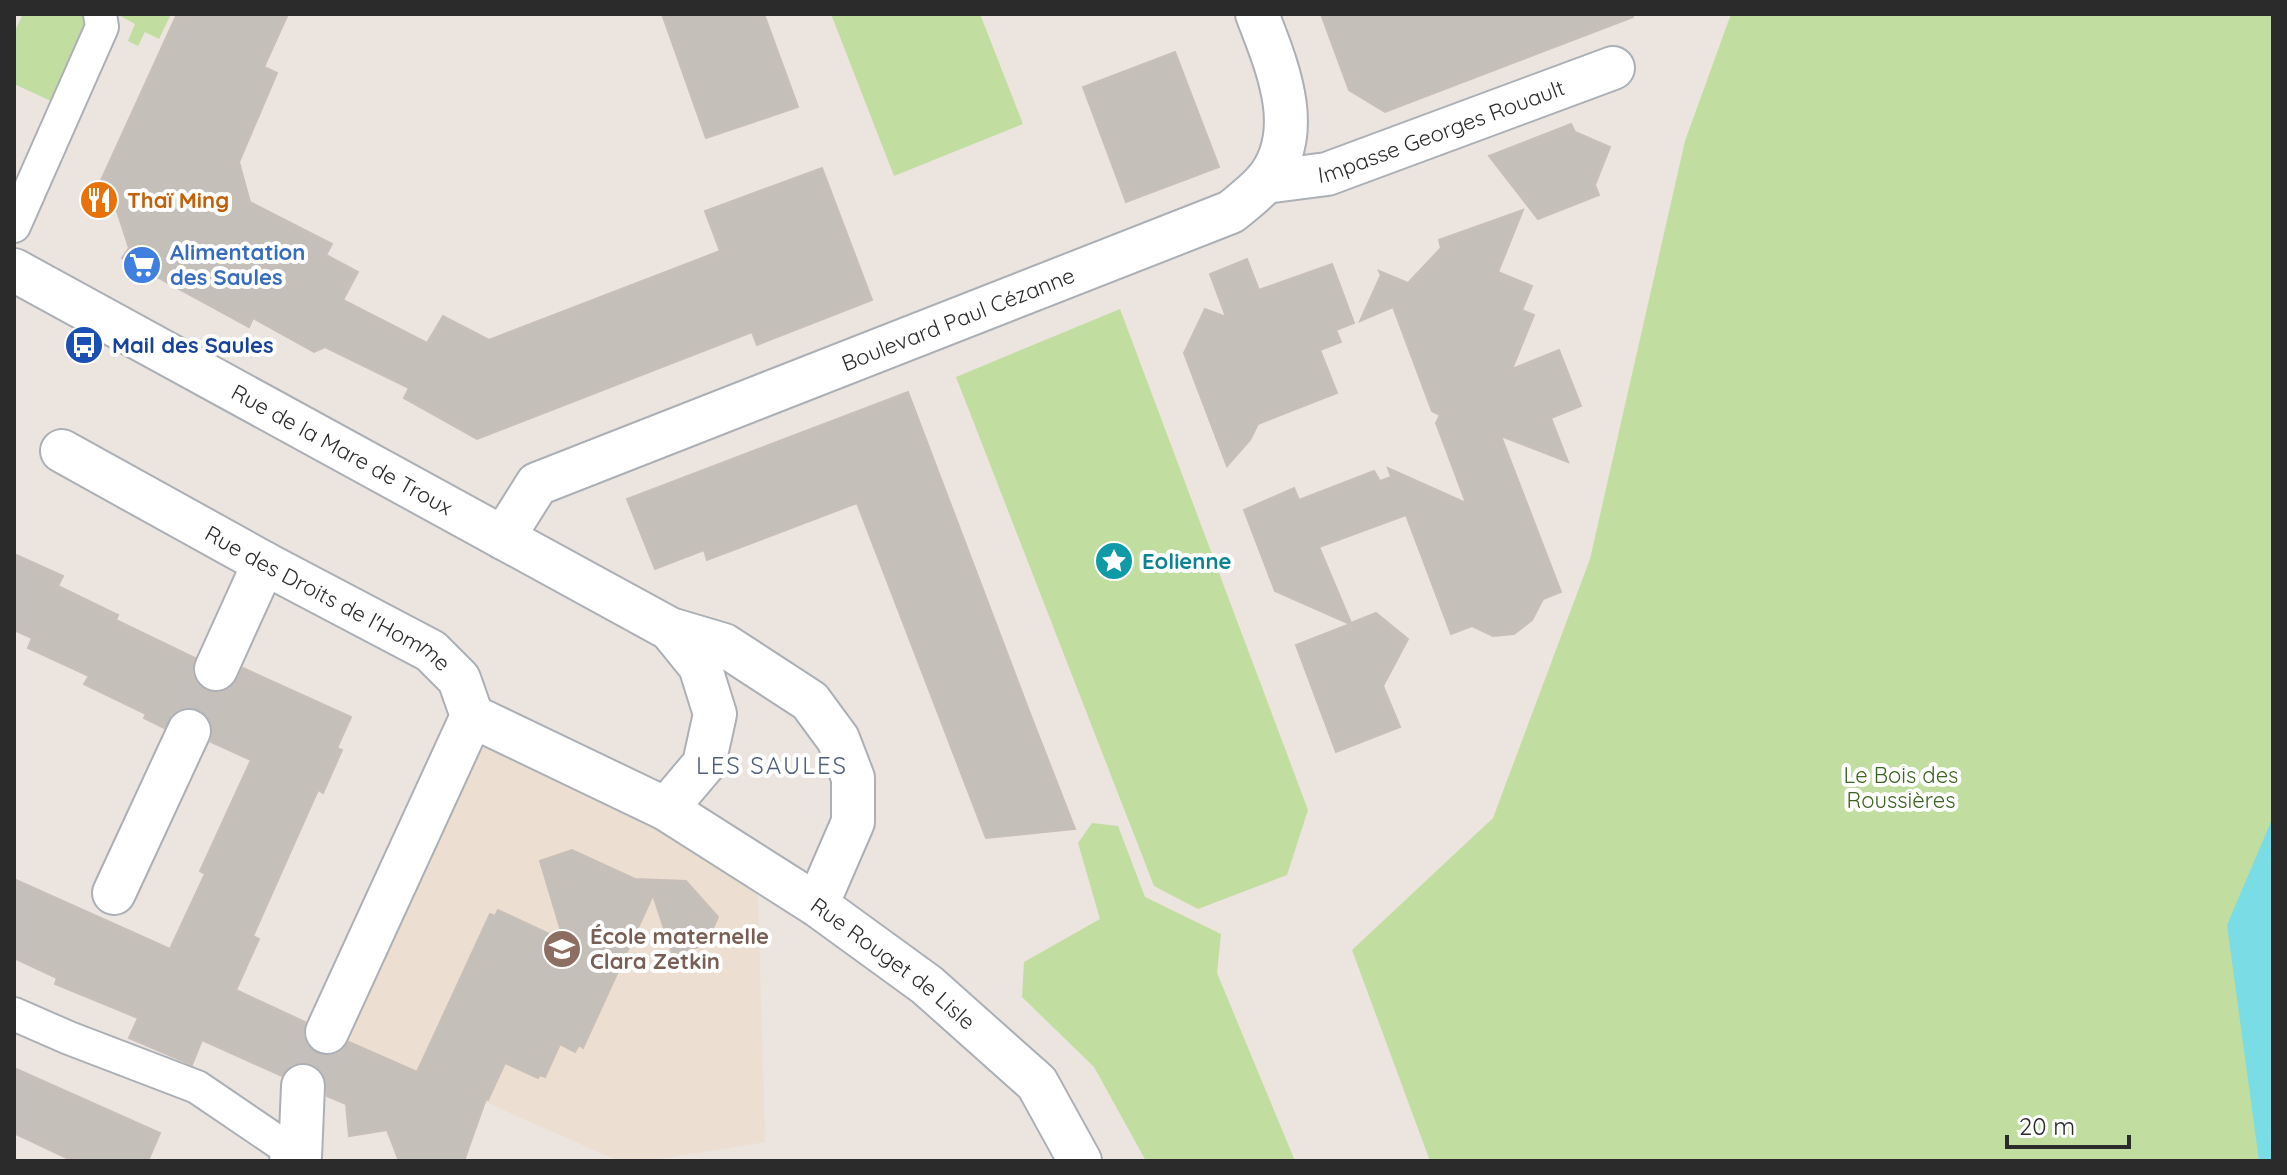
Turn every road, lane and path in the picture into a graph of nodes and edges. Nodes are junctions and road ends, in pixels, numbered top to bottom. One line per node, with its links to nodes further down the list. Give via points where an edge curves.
1 (100, 14): 5 (street, via 102,27)
2 (1257, 14): 4 (street, Boulevard Paul Cézanne, via 1279,69 1286,108 1284,143)
3 (1613, 68): 4 (street, Impasse Georges Rouault, via 1327,174)
4 (1265, 182): 8 (street, Boulevard Paul Cézanne, via 1231,212 1192,229 537,484)
5 (14, 226)
6 (14, 270): 8 (street, Rue de la Mare de Troux)
7 (62, 451): 9 (street, Rue des Droits de l'Homme)
8 (503, 538): 10 (street, Rue de la Mare de Troux)
9 (264, 563): 11 (street); 12 (street, Rue des Droits de l'Homme, via 431,651 459,679)
10 (670, 629): 14 (street, Rue de la Mare de Troux, via 700,666 715,714 704,764); 16 (street, Rue de la Mare de Troux, via 724,645 810,701 838,739 853,778 853,822)
11 (216, 669)
12 (472, 716): 14 (street, Rue Rouget de Lisle); 18 (street)
13 (189, 731): 15 (street)
14 (666, 809): 16 (street, Rue Rouget de Lisle)
15 (114, 893)
16 (817, 905): 21 (street, Rue Rouget de Lisle, via 927,985 1037,1083)
17 (14, 1014): 20 (street, via 197,1087)
18 (327, 1032)
19 (303, 1086): 20 (street)
20 (298, 1160)
21 (1080, 1161)

